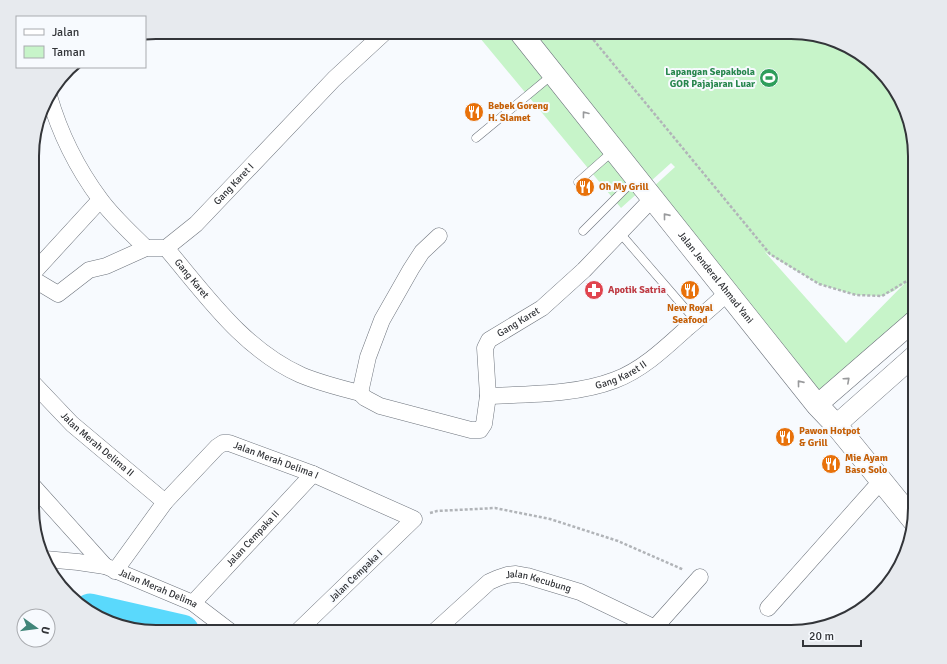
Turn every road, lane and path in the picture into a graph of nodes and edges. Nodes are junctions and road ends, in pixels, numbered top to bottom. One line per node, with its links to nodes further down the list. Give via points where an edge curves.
1 (377, 39): 16 (street, Gang Karet I, via 334,79 196,224)
2 (526, 39): 4 (main road, Jalan Jenderal Ahmad Yani)
3 (593, 39): 18 (path, via 770,254 819,284 856,295 882,296)
4 (553, 74): 6 (lane); 7 (main road, Jalan Jenderal Ahmad Yani, one-way to 4)
5 (52, 104): 11 (street, via 68,149)
6 (476, 138)
7 (613, 150): 8 (main road, Jalan Jenderal Ahmad Yani); 9 (lane)
8 (636, 178): 10 (main road, Jalan Jenderal Ahmad Yani); 12 (lane)
9 (578, 182)
10 (652, 199): 13 (street, Gang Karet); 20 (main road, Jalan Jenderal Ahmad Yani, one-way to 10)
11 (100, 200): 15 (street); 17 (street)
12 (583, 231)
13 (620, 233): 21 (lane); 26 (street, Gang Karet, via 542,308 489,340 485,348)
14 (440, 236): 25 (street, via 422,252 382,320 368,357)
15 (146, 248): 16 (street); 19 (street, via 106,266 89,270 58,294)
16 (166, 248): 25 (street, Gang Karet, via 233,326 260,350 300,374)
17 (39, 266)
18 (908, 280)
19 (39, 283)
20 (727, 293): 21 (street, Gang Karet II); 27 (main road, Jalan Jenderal Ahmad Yani, one-way to 20)
21 (696, 321): 26 (street, Gang Karet II, via 636,370 616,380 596,386 555,392)
22 (908, 326): 27 (street, one-way to 22)
23 (908, 361): 28 (street)
24 (39, 389): 32 (street, Jalan Merah Delima II, via 72,424)
25 (360, 393): 26 (street, Gang Karet, via 380,406 476,431 484,424)
26 (488, 396)
27 (818, 405): 28 (main road, Jalan Jenderal Ahmad Yani)
28 (836, 426): 30 (main road, Jalan Jenderal Ahmad Yani)
29 (313, 474): 32 (street, Jalan Merah Delima I, via 223,443); 34 (street, Jalan Merah Delima I); 38 (street, Jalan Cempaka II)
30 (881, 481): 33 (main road, Jalan Jenderal Ahmad Yani); 39 (street)
31 (39, 492): 36 (street)
32 (165, 502): 36 (street, Jalan Merah Delima I)
33 (908, 514)
34 (414, 519): 37 (path, via 437,510 495,508 550,519 618,541); 41 (street, Jalan Cempaka I)
35 (51, 560): 36 (street, Jalan Merah Delima)
36 (110, 568): 38 (street, Jalan Merah Delima)
37 (700, 577): 44 (street)
38 (193, 603): 40 (street, Jalan Merah Delima)
39 (768, 608)
40 (222, 625)
41 (304, 625)
42 (442, 625): 43 (street, Jalan Kecubung, via 489,582 516,574 580,592)
43 (643, 625)
44 (657, 625)

